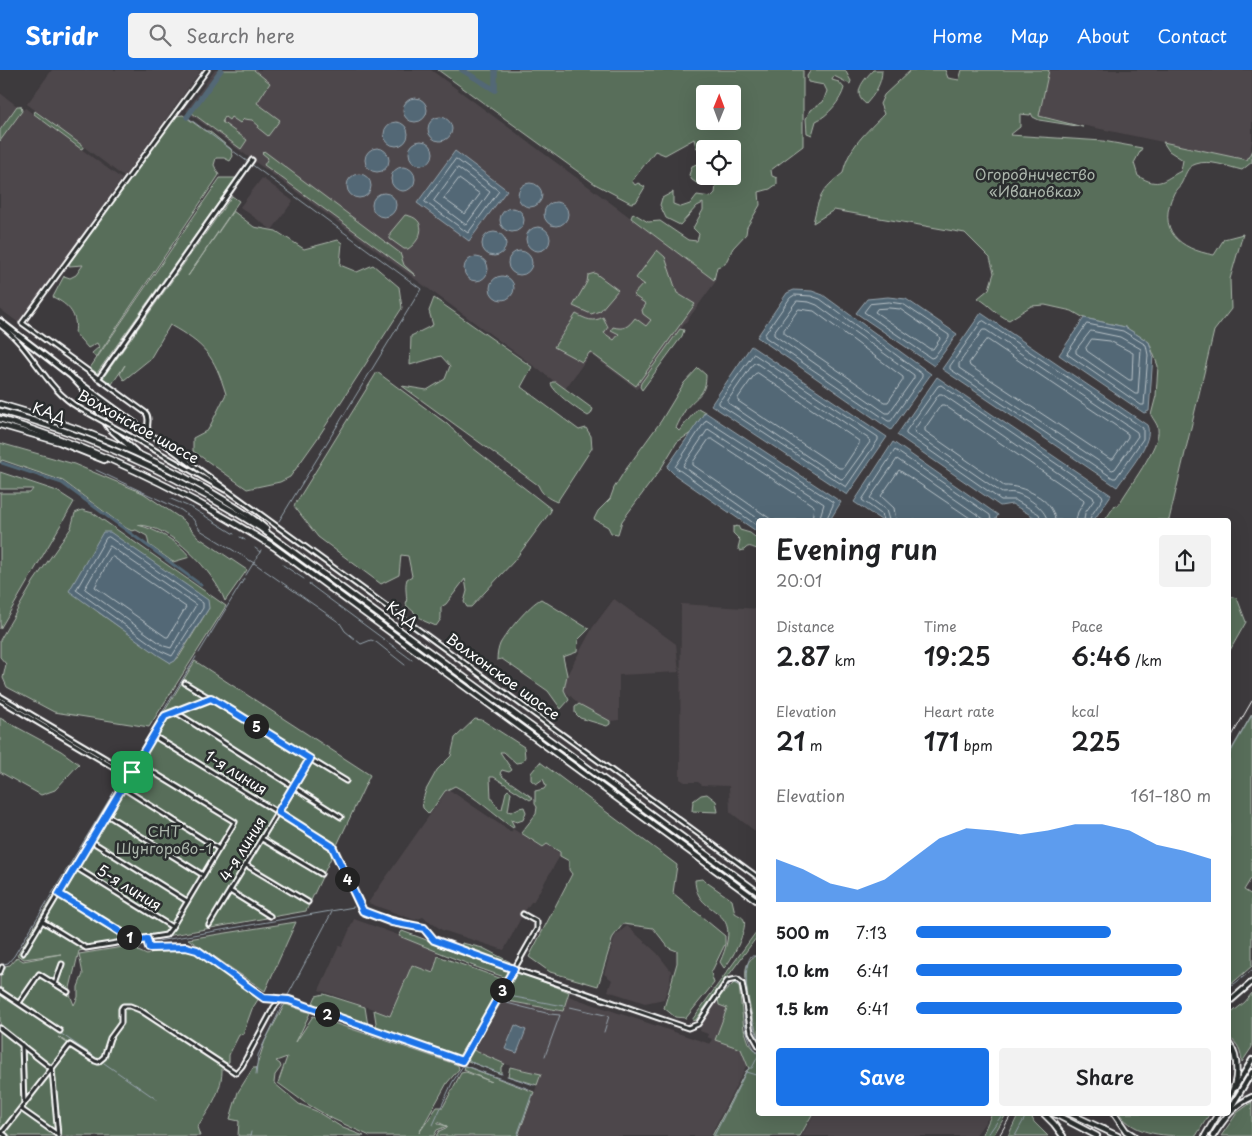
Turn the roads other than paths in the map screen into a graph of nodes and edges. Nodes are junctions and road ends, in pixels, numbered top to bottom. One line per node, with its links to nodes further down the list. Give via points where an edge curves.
1 (207, 70): 6 (street, via 22,323)
2 (252, 160): 6 (street)
3 (0, 321): 5 (main road, Волхонское шоссе)
4 (0, 325): 16 (street, Волхонское шоссе, bridge, via 25,348 53,388 79,408)
5 (71, 376): 11 (street, Волхонское шоссе); 14 (main road, via 86,392 109,428)
6 (98, 379): 10 (street, via 146,413)
7 (0, 404): 14 (highway, via 65,424)
8 (0, 412): 17 (highway, КАД, via 72,434 131,458 212,498)
9 (0, 419): 15 (highway, КАД, via 73,443)
10 (148, 421): 11 (street); 13 (street)
11 (138, 424): 13 (street, Волхонское шоссе)
12 (0, 425): 15 (highway, via 59,442)
13 (149, 432): 16 (street, Волхонское шоссе)
14 (140, 455): 17 (highway, via 224,500)
15 (136, 471): 43 (highway, КАД, via 215,510 274,547)
16 (233, 495): 39 (street, Волхонское шоссе)
17 (279, 540): 41 (highway, КАД)
18 (185, 683): 20 (street)
19 (0, 696): 21 (street, via 119,769)
20 (211, 698): 22 (street); 24 (street)
21 (0, 700)
22 (177, 713): 23 (street, via 165,716); 27 (street)
23 (154, 736): 25 (street); 29 (street, 1-я линия)
24 (310, 759): 26 (street); 27 (street, 4-я линия)
25 (138, 762): 28 (street); 34 (street, via 235,822)
26 (346, 781)
27 (294, 786): 29 (street, 4-я линия); 31 (street)
28 (123, 788): 30 (street); 34 (street)
29 (278, 812): 32 (street, 4-я линия); 56 (street, 1-я линия, via 332,846 366,913 424,928 434,940)
30 (106, 815): 33 (street); 38 (street)
31 (341, 817)
32 (262, 839): 35 (street, 4-я линия); 37 (street)
33 (91, 841): 36 (street); 44 (street)
34 (219, 849): 38 (street)
35 (246, 865): 40 (street, 4-я линия); 45 (street)
36 (75, 867): 42 (street); 50 (street, 5-я линия)
37 (322, 874)
38 (203, 875): 44 (street)
39 (756, 876)
40 (230, 891): 47 (street); 49 (street, 4-я линия)
41 (756, 891)
42 (59, 894): 48 (street); 52 (street)
43 (756, 900)
44 (188, 901): 50 (street)
45 (308, 902)
46 (523, 914): 56 (street, via 538,926)
47 (270, 916)
48 (42, 921): 52 (street, via 86,948); 53 (street)
49 (209, 925)
50 (172, 927): 51 (street, via 166,936)
51 (147, 939): 52 (street); 62 (street, via 149,948 186,947 197,950 264,998)
52 (133, 941)
53 (22, 953)
54 (62, 964): 59 (street)
55 (2, 967): 57 (street)
56 (514, 969): 62 (street, via 462,1061); 67 (street, via 688,1028 698,1024 727,981 737,979 742,983 751,1032)
57 (0, 972)
58 (1252, 982): 63 (main road)
59 (55, 984): 61 (street); 64 (street, via 38,974)
60 (0, 991): 64 (street)
61 (68, 992)
62 (281, 999): 71 (street, via 237,1073 157,1020 135,1007 126,1006 120,1009 121,1023 110,1038 102,1059 95,1061 70,1045)
63 (1231, 1000)
64 (18, 1003): 66 (street)
65 (0, 1028): 68 (street)
66 (60, 1031)
67 (756, 1041)
68 (22, 1044): 71 (street); 76 (street)
69 (1231, 1048): 73 (highway, via 1236,1059)
70 (1252, 1060): 73 (main road)
71 (52, 1068): 76 (street); 89 (street)
72 (1252, 1072): 77 (main road)
73 (1233, 1091): 74 (highway)
74 (1231, 1094)
75 (1252, 1098): 79 (highway)
76 (24, 1104): 78 (street)
77 (1231, 1106)
78 (20, 1109): 86 (street); 89 (street)
79 (1231, 1110)
80 (1046, 1116): 87 (highway)
81 (1059, 1116): 90 (highway)
82 (1076, 1116): 91 (highway)
83 (1116, 1116): 92 (highway, via 1126,1131)
84 (1217, 1116): 93 (highway)
85 (1225, 1116): 94 (highway)
86 (1, 1134): 88 (street)
87 (1063, 1135)
88 (6, 1136)
89 (58, 1136)
90 (1097, 1136)
91 (1118, 1136)
92 (1134, 1136)
93 (1205, 1136)
94 (1213, 1136)

